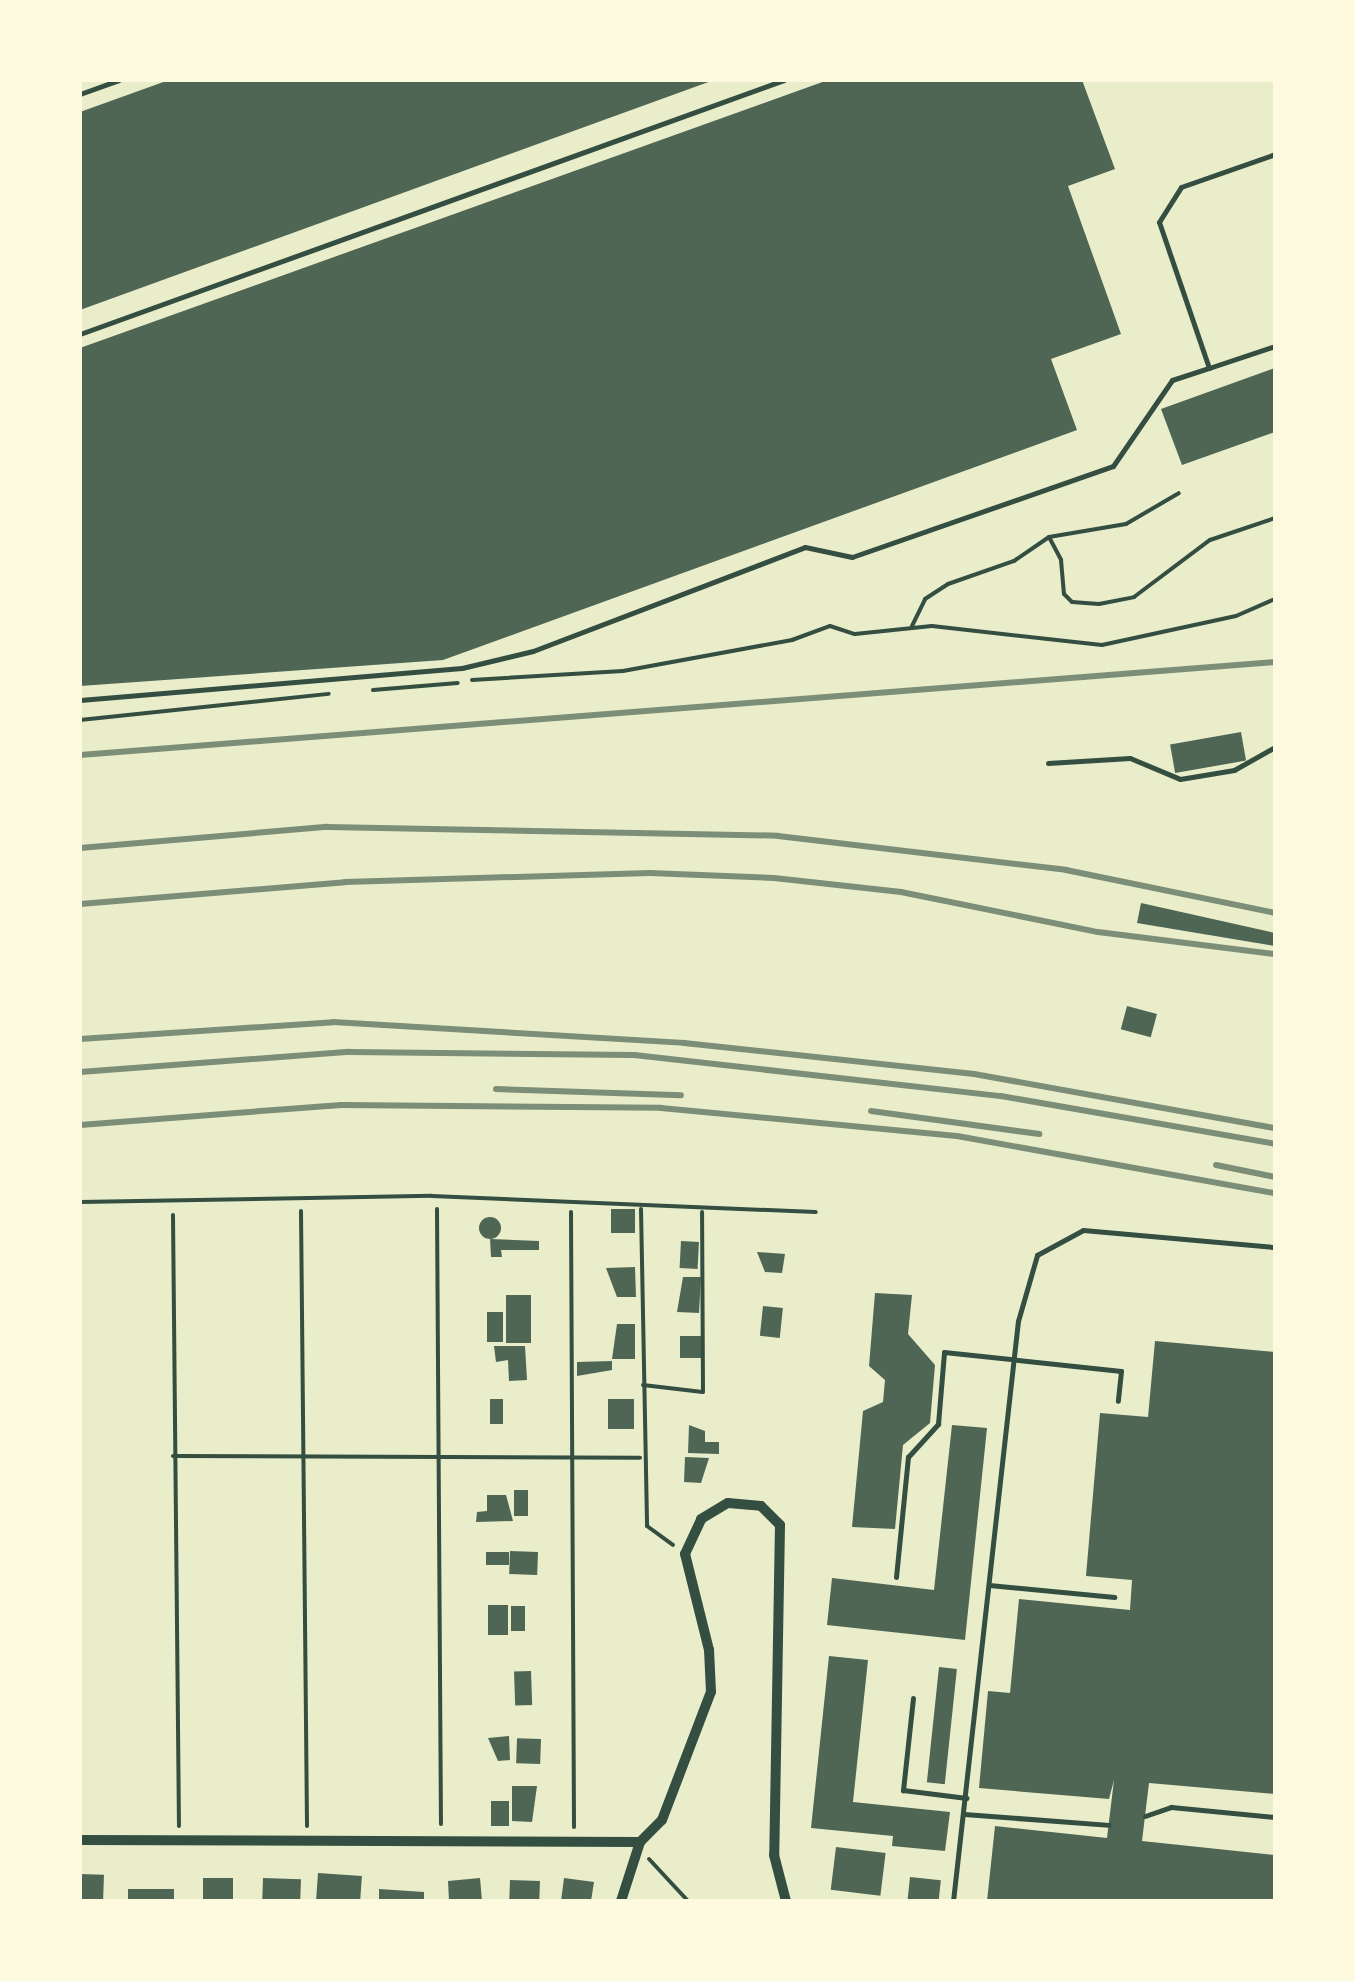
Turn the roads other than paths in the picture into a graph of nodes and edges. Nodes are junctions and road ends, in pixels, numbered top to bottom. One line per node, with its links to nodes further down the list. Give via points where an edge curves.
1 (118, 80): 3 (lane)
2 (784, 80): 5 (lane)
3 (80, 94)
4 (1275, 154): 7 (lane, via 1181,186 1158,222)
5 (80, 334)
6 (1275, 346): 7 (lane)
7 (1209, 368): 8 (lane, via 1172,380 1113,466 852,557 805,547 533,651 462,668)
8 (80, 700)
9 (1275, 747): 10 (lane, via 1246,766 1180,780 1130,758)
10 (1048, 763)
11 (1275, 1247): 12 (lane, via 1122,1231 1060,1237 1037,1255 1025,1280)
12 (1014, 1357): 13 (lane, via 1120,1371); 14 (lane, via 944,1352 938,1424 908,1458); 15 (lane)
13 (1118, 1401)
14 (896, 1577)
15 (989, 1585): 16 (lane); 18 (lane)
16 (1114, 1598)
17 (913, 1698): 18 (lane, via 903,1790)
18 (966, 1798): 19 (lane)
19 (964, 1814): 22 (lane); 27 (lane)
20 (1145, 1816): 21 (lane, via 1172,1808)
21 (1275, 1818)
22 (1109, 1825)
23 (80, 1840): 24 (street)
24 (640, 1842): 25 (street); 26 (street, via 662,1820 711,1692 710,1650 685,1554 701,1519 728,1504 760,1506 780,1525 774,1854)
25 (621, 1901)
26 (786, 1901)
27 (953, 1901)

